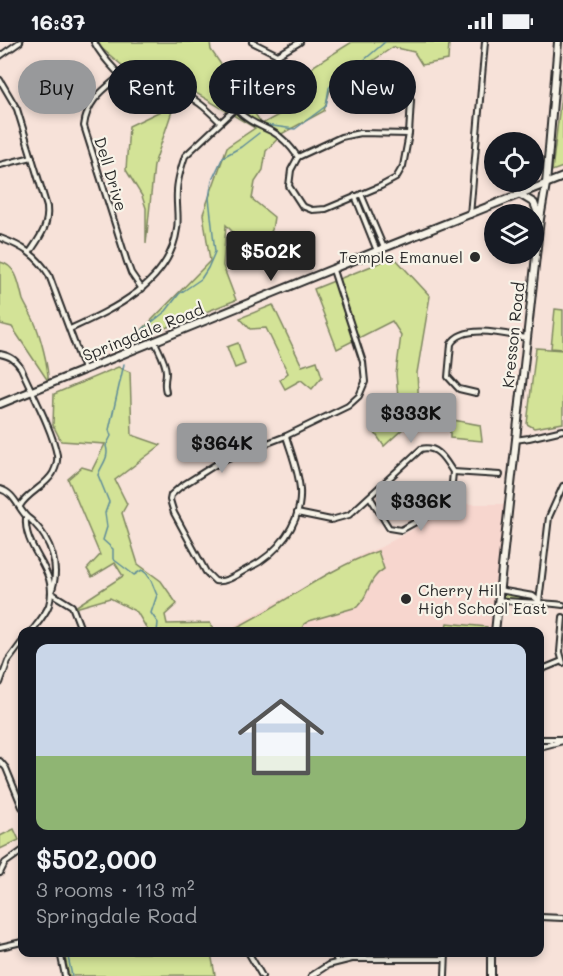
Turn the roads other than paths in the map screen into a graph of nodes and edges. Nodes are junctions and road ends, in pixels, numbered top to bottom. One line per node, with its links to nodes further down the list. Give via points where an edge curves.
1 (20, 42): 8 (street)
2 (94, 42): 9 (street)
3 (252, 42): 7 (street)
4 (300, 42): 7 (street)
5 (485, 42): 29 (street)
6 (558, 42): 23 (main road, Kresson Road)
7 (278, 55): 10 (street)
8 (0, 56)
9 (109, 60)
10 (276, 60)
11 (0, 80): 19 (street, via 17,109)
12 (108, 87): 35 (street, Dell Drive, via 89,104 84,126 130,273)
13 (197, 104): 17 (street)
14 (229, 114): 17 (street)
15 (241, 114): 20 (street, via 280,137)
16 (410, 114): 18 (street)
17 (220, 122): 35 (street, via 185,156 177,191 175,239 159,271)
18 (409, 134): 20 (street, via 360,133 341,137); 24 (street, via 399,174 391,182)
19 (32, 157): 21 (street); 32 (street, via 47,214 44,230)
20 (298, 157): 26 (street, via 289,186 302,206 320,210)
21 (0, 165)
22 (563, 177): 23 (main road, Springdale Road)
23 (546, 184): 25 (main road, Springdale Road); 28 (main road, Kresson Road)
24 (361, 194): 26 (street); 31 (street)
25 (519, 194): 27 (main road); 29 (main road, Springdale Road)
26 (355, 196): 31 (street)
27 (534, 204)
28 (543, 204)
29 (470, 215): 31 (main road, Springdale Road)
30 (0, 238): 32 (street)
31 (380, 249): 34 (main road, Springdale Road)
32 (30, 252): 36 (street, via 49,275)
33 (535, 264): 37 (main road, Kresson Road)
34 (333, 270): 38 (main road, Springdale Road); 46 (street, via 363,362 363,390 355,401)
35 (142, 289): 36 (street, via 117,307)
36 (70, 329): 40 (street)
37 (526, 338): 43 (street, via 470,332 453,340 448,377 459,389); 47 (main road, Kresson Road)
38 (155, 342): 40 (main road, Springdale Road); 42 (street, via 164,363)
39 (0, 354): 41 (street, via 16,360)
40 (84, 370): 41 (main road, Springdale Road)
41 (32, 392): 44 (main road, Springdale Road); 53 (street, via 51,436 57,463 50,478)
42 (166, 392)
43 (476, 393)
44 (0, 404)
45 (563, 429): 47 (street)
46 (286, 436): 54 (street, via 300,490); 54 (street, via 223,460 178,489 171,495 170,505 206,572 219,582 265,560 285,539)
47 (514, 440): 56 (main road, Kresson Road)
48 (453, 472): 49 (street); 52 (street, via 438,451 421,449); 52 (street, via 447,505 401,530 389,528)
49 (500, 475)
50 (563, 486): 59 (street, via 549,518)
51 (0, 489): 53 (street)
52 (370, 497): 54 (street, via 349,515 337,519)
53 (20, 506): 55 (street)
54 (297, 512)
55 (26, 517): 57 (street, via 27,536 41,558); 57 (street, via 51,548 55,582)
56 (499, 590): 58 (main road, Kresson Road); 59 (street, via 533,596)
57 (51, 592): 62 (street, via 49,606); 63 (street, via 72,606)
58 (498, 600): 59 (street); 64 (main road, Kresson Road)
59 (539, 602): 60 (street)
60 (563, 605)
61 (563, 617): 66 (street)
62 (34, 627)
63 (80, 627)
64 (495, 627)
65 (18, 647): 68 (street)
66 (562, 662): 67 (street)
67 (544, 669)
68 (0, 683)
69 (544, 739): 70 (street)
70 (563, 740): 71 (street)
71 (544, 746)
72 (0, 761): 73 (street)
73 (18, 797)
74 (18, 854): 75 (street, via 5,863)
75 (0, 873)
76 (544, 917): 77 (street)
77 (563, 918)
78 (18, 943): 79 (street)
79 (0, 947)
80 (61, 957): 86 (street)
81 (251, 957): 87 (street)
82 (336, 957): 85 (street)
83 (491, 957): 90 (main road)
84 (446, 959): 85 (street); 89 (street)
85 (337, 962): 88 (street)
86 (65, 976)
87 (262, 976)
88 (311, 976)
89 (446, 976)
90 (491, 976)

